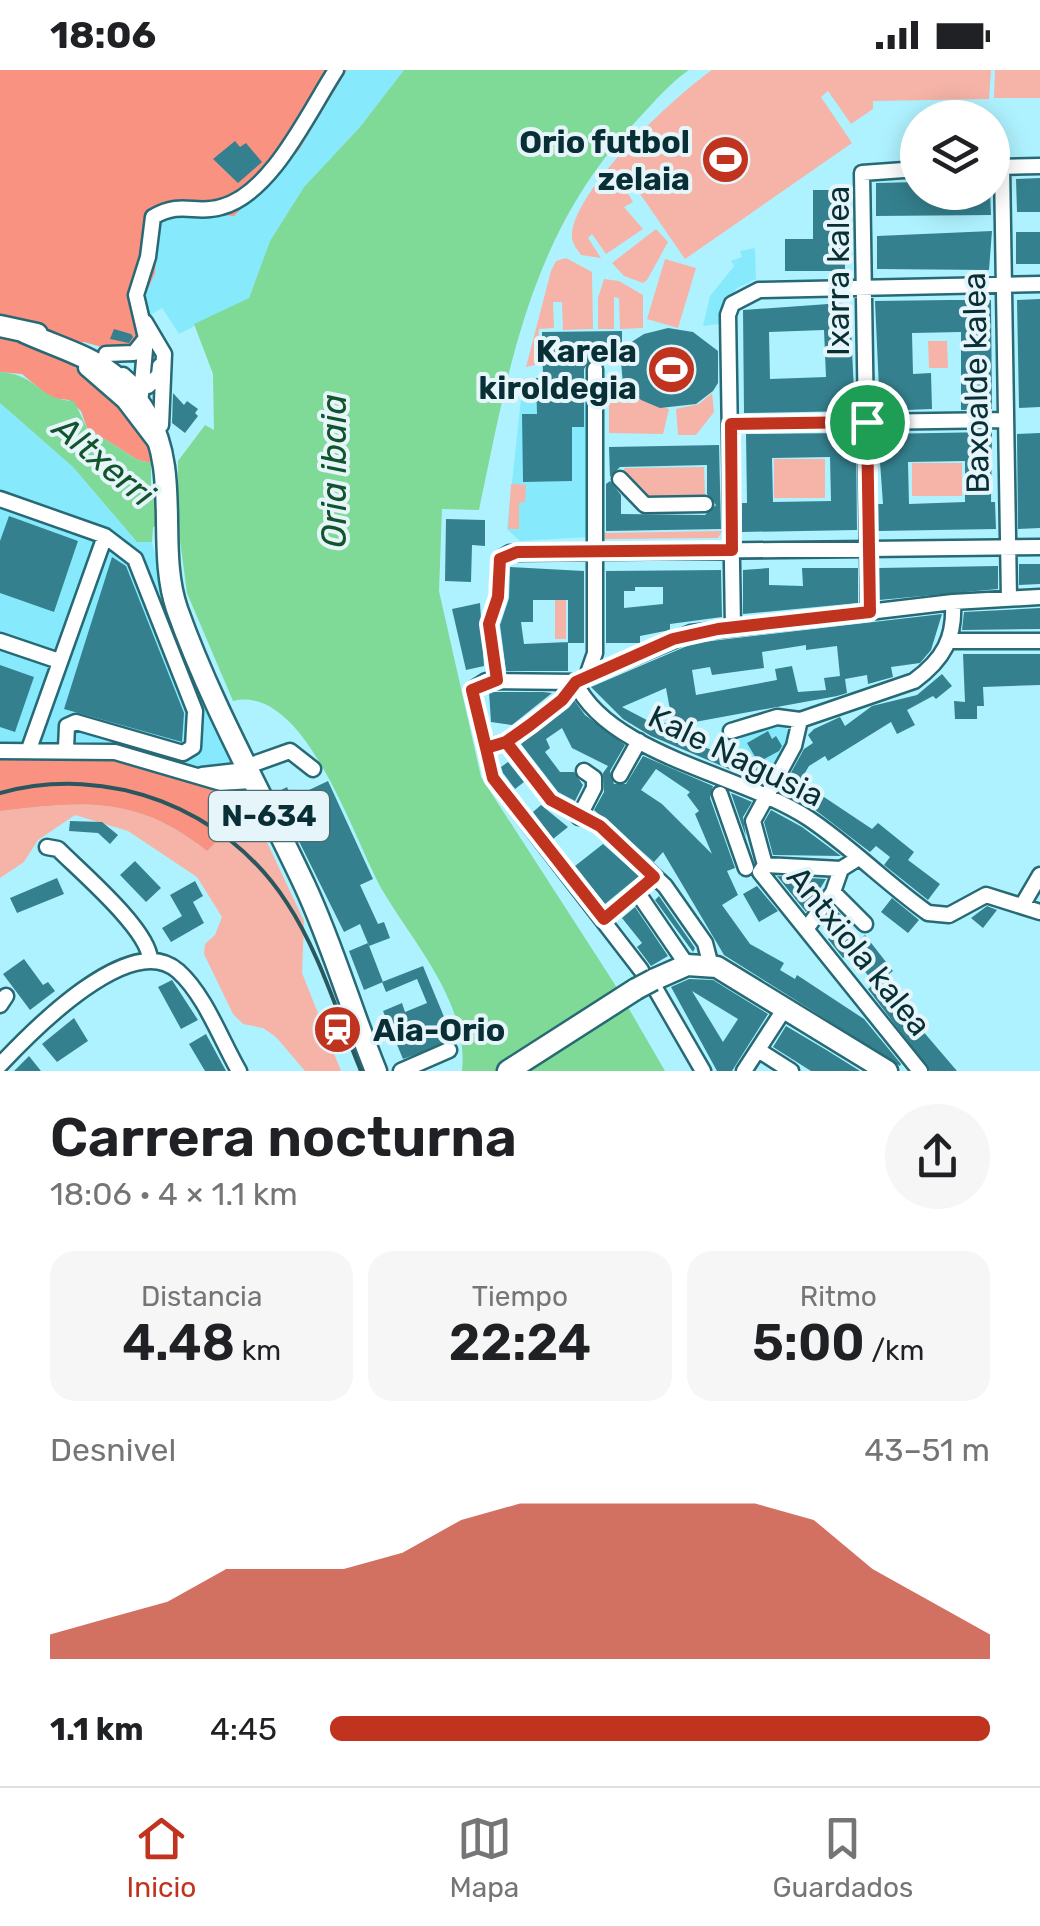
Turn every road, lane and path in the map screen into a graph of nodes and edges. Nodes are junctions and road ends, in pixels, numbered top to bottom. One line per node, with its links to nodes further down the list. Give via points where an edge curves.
1 (336, 70): 9 (street, via 293,142 240,199 218,209 171,206 153,217)
2 (1040, 166): 3 (street)
3 (1010, 167)
4 (900, 169): 8 (street, Ixarra kalea, via 865,170)
5 (999, 210): 6 (street, Baxoalde kalea)
6 (1002, 284): 7 (street); 8 (street); 17 (street, Baxoalde kalea)
7 (1040, 284)
8 (864, 288): 18 (street, Ixarra kalea); 19 (street, via 758,290 732,304)
9 (140, 312): 12 (street); 15 (street, via 156,325 170,358 174,371)
10 (0, 326): 11 (highway, N-634)
11 (34, 336): 13 (highway, N-634, via 73,342); 20 (street, via 113,389)
12 (152, 338): 13 (street, via 134,353); 15 (street, via 165,362); 16 (street, via 159,375)
13 (97, 355): 16 (highway, N-634); 20 (highway, N-634)
14 (595, 369): 21 (street)
15 (163, 385): 20 (street)
16 (140, 386): 20 (highway, N-634)
17 (1004, 420): 18 (street); 25 (street, Baxoalde kalea)
18 (867, 422): 19 (street); 27 (street, Ixarra kalea)
19 (731, 424): 28 (street)
20 (156, 429): 53 (highway, N-634, via 168,450 168,560 177,608)
21 (608, 476): 23 (street, via 645,505); 29 (street)
22 (0, 499): 24 (street)
23 (704, 504)
24 (105, 536): 39 (street); 45 (street, via 141,568 197,732 183,753 76,722)
25 (1006, 547): 26 (street); 27 (street); 31 (street, Baxoalde kalea)
26 (1040, 547)
27 (868, 549): 28 (street); 33 (street, Ixarra kalea)
28 (732, 550): 29 (street); 34 (street)
29 (594, 552): 38 (street); 42 (street, via 504,554 489,624)
30 (1040, 597): 31 (street)
31 (1009, 598): 32 (street)
32 (953, 602): 33 (street); 36 (street)
33 (870, 612): 34 (street)
34 (733, 627): 40 (street, via 691,633)
35 (0, 641): 39 (street)
36 (951, 641): 37 (street); 43 (street, via 914,681)
37 (1040, 641)
38 (595, 653): 40 (street); 41 (street)
39 (59, 661): 44 (street)
40 (614, 664): 41 (street)
41 (581, 679): 42 (street); 47 (street, Kale Nagusia, via 586,704); 48 (street)
42 (497, 680): 51 (street, via 472,690)
43 (800, 720): 46 (street, via 777,718); 59 (street, via 794,746)
44 (39, 721): 45 (street); 49 (street)
45 (67, 726): 50 (street)
46 (731, 731)
47 (638, 741): 57 (street); 59 (street, Kale Nagusia)
48 (506, 742): 51 (street); 60 (street, via 551,800)
49 (30, 748): 50 (street); 52 (street)
50 (66, 748): 56 (street, via 115,752)
51 (486, 748): 72 (street, via 493,778)
52 (0, 751)
53 (245, 767): 54 (street, via 290,751); 56 (street); 56 (street, via 221,783); 84 (highway, N-634, via 306,886)
54 (313, 770)
55 (584, 771): 60 (street, via 594,778 594,788)
56 (202, 775)
57 (620, 775)
58 (720, 794): 64 (street)
59 (766, 795): 62 (street, Kale Nagusia); 63 (street, via 754,821)
60 (579, 816): 67 (street, via 616,839)
61 (47, 846): 75 (street, via 58,849 133,927)
62 (858, 858): 65 (street); 70 (street, Kale Nagusia, via 928,913 949,915 986,895)
63 (765, 864): 65 (street); 74 (street, Antxiola kalea, via 760,872)
64 (746, 868)
65 (840, 869): 69 (street)
66 (1040, 875): 70 (street)
67 (654, 877): 68 (street); 77 (street, via 691,921)
68 (637, 892): 72 (street); 76 (street)
69 (832, 892): 73 (street); 74 (street)
70 (1023, 904): 71 (street)
71 (1040, 912)
72 (604, 919): 78 (street)
73 (865, 924)
74 (807, 928): 91 (street, Antxiola kalea)
75 (150, 959): 82 (street, via 113,970); 83 (street, via 169,964 187,981)
76 (687, 965): 77 (highway); 78 (highway)
77 (710, 966): 79 (highway)
78 (646, 982): 86 (highway); 87 (street)
79 (785, 1008): 81 (street); 90 (highway)
80 (449, 1050): 85 (street)
81 (758, 1050): 88 (street); 89 (street)
82 (3, 1058)
83 (239, 1071)
84 (376, 1071)
85 (401, 1071)
86 (508, 1071)
87 (703, 1071)
88 (744, 1071)
89 (791, 1071)
90 (887, 1071)
91 (920, 1071)

